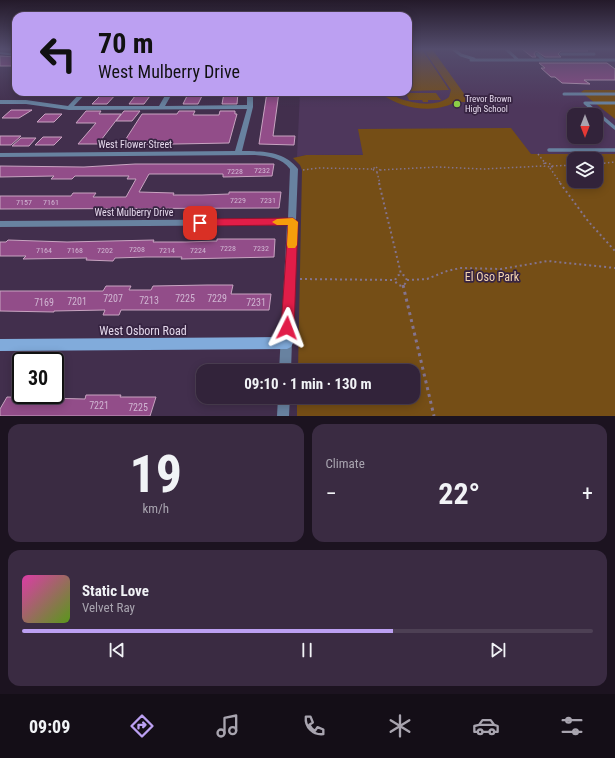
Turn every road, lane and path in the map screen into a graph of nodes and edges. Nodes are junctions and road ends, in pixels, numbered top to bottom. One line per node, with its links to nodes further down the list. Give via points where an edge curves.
1 (564, 94): 2 (lane)
2 (615, 94)
3 (80, 96): 9 (street)
4 (168, 96): 10 (street)
5 (250, 96): 8 (street)
6 (0, 102): 9 (street, via 26,102)
7 (615, 103): 11 (lane, via 585,103)
8 (250, 107): 10 (street); 14 (street)
9 (69, 108): 10 (street)
10 (162, 108)
11 (615, 128)
12 (549, 150): 13 (lane)
13 (615, 150)
14 (238, 153): 16 (street, West Flower Street); 28 (street, West Flower Street, via 270,154 286,160 294,169)
15 (538, 154): 18 (path)
16 (0, 155)
17 (615, 162): 19 (path)
18 (545, 163): 21 (path); 22 (path)
19 (603, 163)
20 (567, 165): 22 (path)
21 (543, 166): 23 (path); 26 (path)
22 (552, 166): 23 (path)
23 (550, 168): 30 (path, via 588,221)
24 (372, 169): 25 (path); 26 (path, via 376,167); 27 (path)
25 (302, 170)
26 (380, 170): 27 (path)
27 (377, 172): 32 (path)
28 (293, 222): 29 (street, West Mulberry Drive); 37 (street)
29 (0, 224)
30 (615, 251)
31 (615, 268): 35 (path, via 548,261 501,269 455,269 435,277)
32 (400, 274): 34 (path); 35 (path)
33 (300, 279): 34 (path)
34 (395, 280): 36 (path)
35 (407, 280): 36 (path)
36 (403, 285): 42 (path)
37 (287, 343): 38 (street, West Osborn Road); 39 (street)
38 (0, 345)
39 (286, 364)
40 (284, 404): 41 (street)
41 (283, 416)
42 (434, 416)

